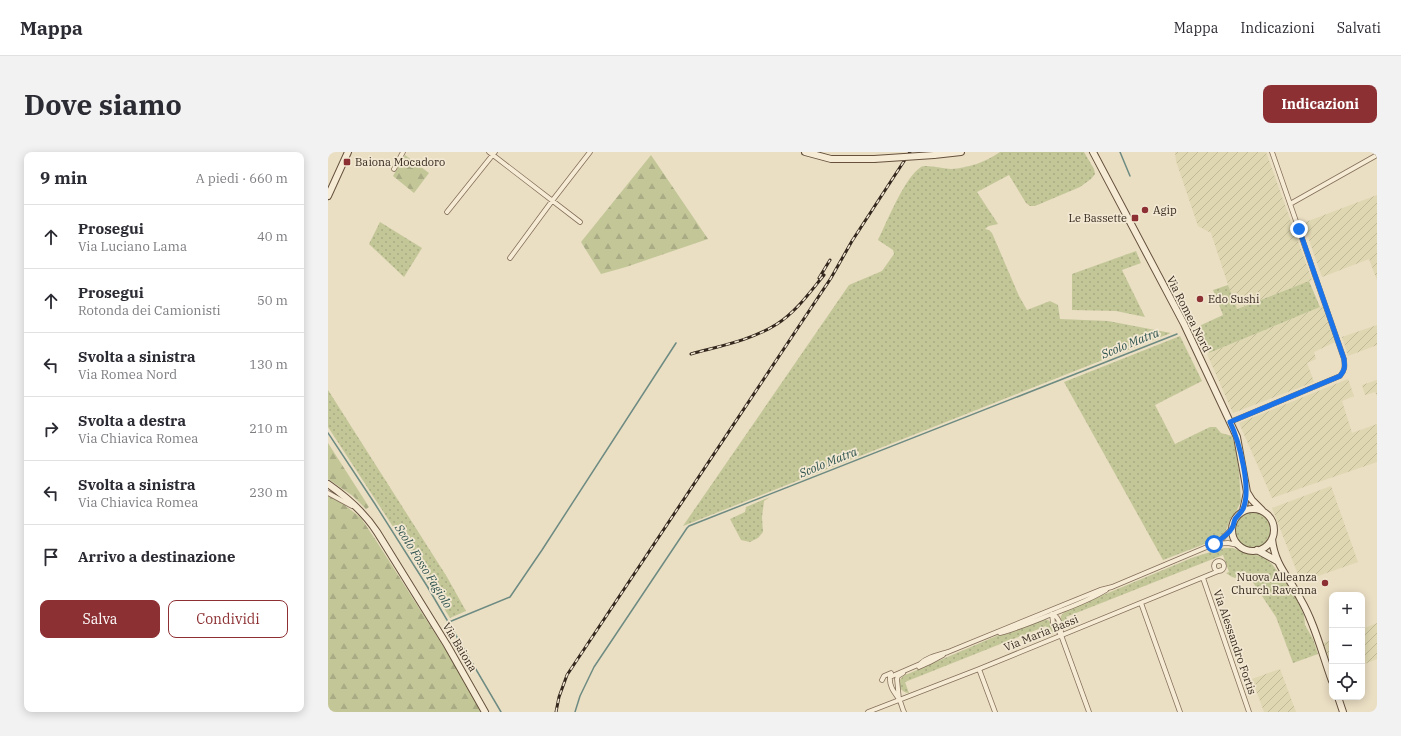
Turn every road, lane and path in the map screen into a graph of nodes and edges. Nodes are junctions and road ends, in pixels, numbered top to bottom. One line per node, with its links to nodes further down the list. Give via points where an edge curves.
1 (348, 152): 11 (main road)
2 (403, 152): 10 (street)
3 (590, 152): 12 (street)
4 (805, 152): 5 (main road, bridge, via 830,159 874,159)
5 (961, 152)
6 (1093, 152): 17 (main road, Via Romea Nord, via 1184,324)
7 (1272, 152): 13 (street)
8 (492, 153): 12 (street); 14 (street)
9 (1377, 155): 13 (street)
10 (394, 169)
11 (328, 196)
12 (552, 201): 15 (street); 16 (street)
13 (1290, 204): 17 (street, via 1346,367 1340,376)
14 (447, 212)
15 (580, 222)
16 (510, 258)
17 (1230, 422): 19 (main road, Via Romea Nord, via 1237,438)
18 (328, 484): 23 (main road, Via Baiona)
19 (1246, 492): 21 (main road, Via Romea Nord); 22 (main road)
20 (328, 493): 23 (street, Via Baiona)
21 (1243, 510): 22 (main road); 24 (main road, via 1235,519)
22 (1262, 510): 25 (main road, via 1273,521 1275,531)
23 (363, 513): 50 (main road, Via Baiona, via 384,541)
24 (1232, 528): 26 (street); 27 (main road, via 1233,537)
25 (1272, 539): 28 (main road, via 1267,546); 29 (main road)
26 (1214, 544): 27 (street); 32 (street)
27 (1238, 545): 28 (main road, via 1247,550)
28 (1257, 550): 29 (main road)
29 (1277, 562): 46 (main road, via 1308,613)
30 (1221, 570): 31 (street, Via Maria Bassi)
31 (1203, 578): 34 (street, Via Maria Bassi); 56 (street, Via Alessandro Fortis)
32 (1112, 586): 33 (street); 35 (street, via 1088,600)
33 (1084, 596): 36 (street); 40 (street)
34 (1141, 603): 42 (street, Via Maria Bassi); 55 (street)
35 (1061, 611): 36 (street); 38 (street)
36 (1052, 614): 37 (street); 38 (street); 39 (street); 40 (street)
37 (1045, 617): 39 (street); 41 (street)
38 (1059, 620): 42 (street)
39 (1053, 622): 42 (street)
40 (1017, 623): 41 (street)
41 (990, 635): 43 (street)
42 (1061, 635): 45 (street, Via Maria Bassi); 54 (street)
43 (948, 652): 44 (street); 48 (street, via 898,676 896,683)
44 (923, 661): 47 (street, via 890,677); 47 (street, via 884,676 882,680)
45 (979, 669): 48 (street, Via Maria Bassi); 53 (street)
46 (1329, 672)
47 (890, 682): 48 (street, via 894,695)
48 (899, 699): 51 (street, Via Maria Bassi); 52 (street)
49 (1339, 700): 57 (main road)
50 (485, 712)
51 (868, 712)
52 (904, 712)
53 (995, 712)
54 (1089, 712)
55 (1180, 712)
56 (1249, 712)
57 (1343, 712)

